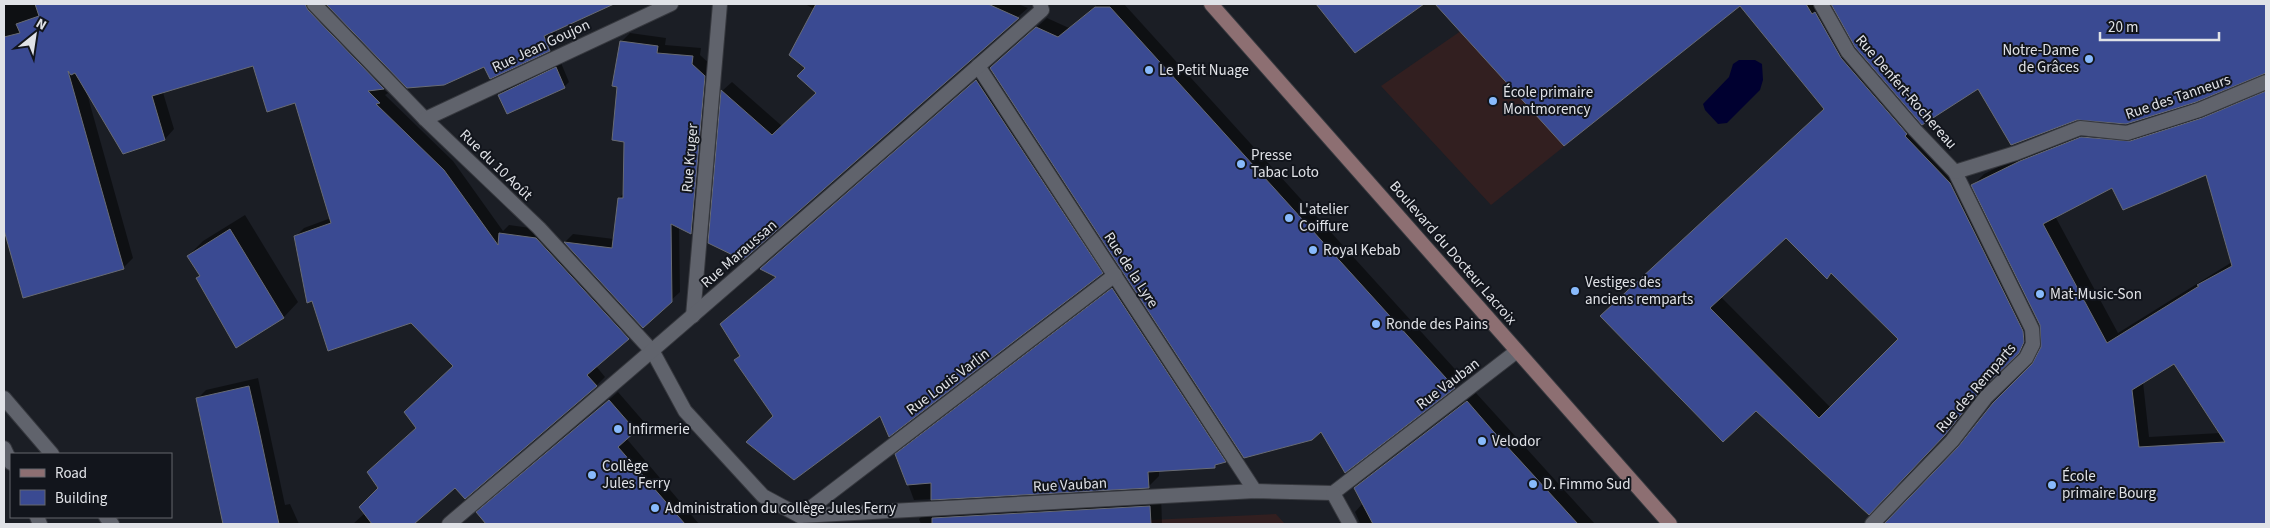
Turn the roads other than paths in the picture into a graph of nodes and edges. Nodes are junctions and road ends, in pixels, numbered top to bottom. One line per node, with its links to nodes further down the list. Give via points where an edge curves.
1 (314, 4): 9 (street, Rue du 10 Août)
2 (671, 4): 9 (street, Rue Jean Goujon)
3 (720, 4): 12 (street, Rue Kruger)
4 (1040, 4): 7 (street, Rue Maraussan, via 1042,10)
5 (1211, 4): 13 (main road, Boulevard du Docteur Lacroix)
6 (1821, 4): 10 (street, Rue Denfert-Rochereau, via 1848,52)
7 (978, 66): 11 (street, Rue de la Lyre); 12 (street, Rue Maraussan)
8 (2266, 82): 10 (street, Rue des Tanneurs, via 2199,110 2127,133 2080,128)
9 (425, 119): 14 (street, Rue du 10 Août, via 539,228)
10 (1955, 172): 25 (street, Rue des Remparts, via 2032,329 2033,344 2026,358 1986,397 1952,441)
11 (1115, 275): 19 (street, Rue de la Lyre); 21 (street, Rue Louis Varlin)
12 (693, 316): 14 (street, Rue Maraussan)
13 (1517, 351): 20 (street, Rue Vauban); 24 (main road, Boulevard du Docteur Lacroix)
14 (653, 352): 21 (street, via 685,411 763,496); 22 (street, Rue Maraussan)
15 (4, 398): 17 (street)
16 (4, 448): 18 (street)
17 (51, 453)
18 (10, 461)
19 (1255, 491): 20 (street, Rue Vauban); 21 (street, Rue Vauban)
20 (1332, 493): 23 (street)
21 (800, 516)
22 (449, 524)
23 (1350, 524)
24 (1670, 524)
25 (1872, 524)

